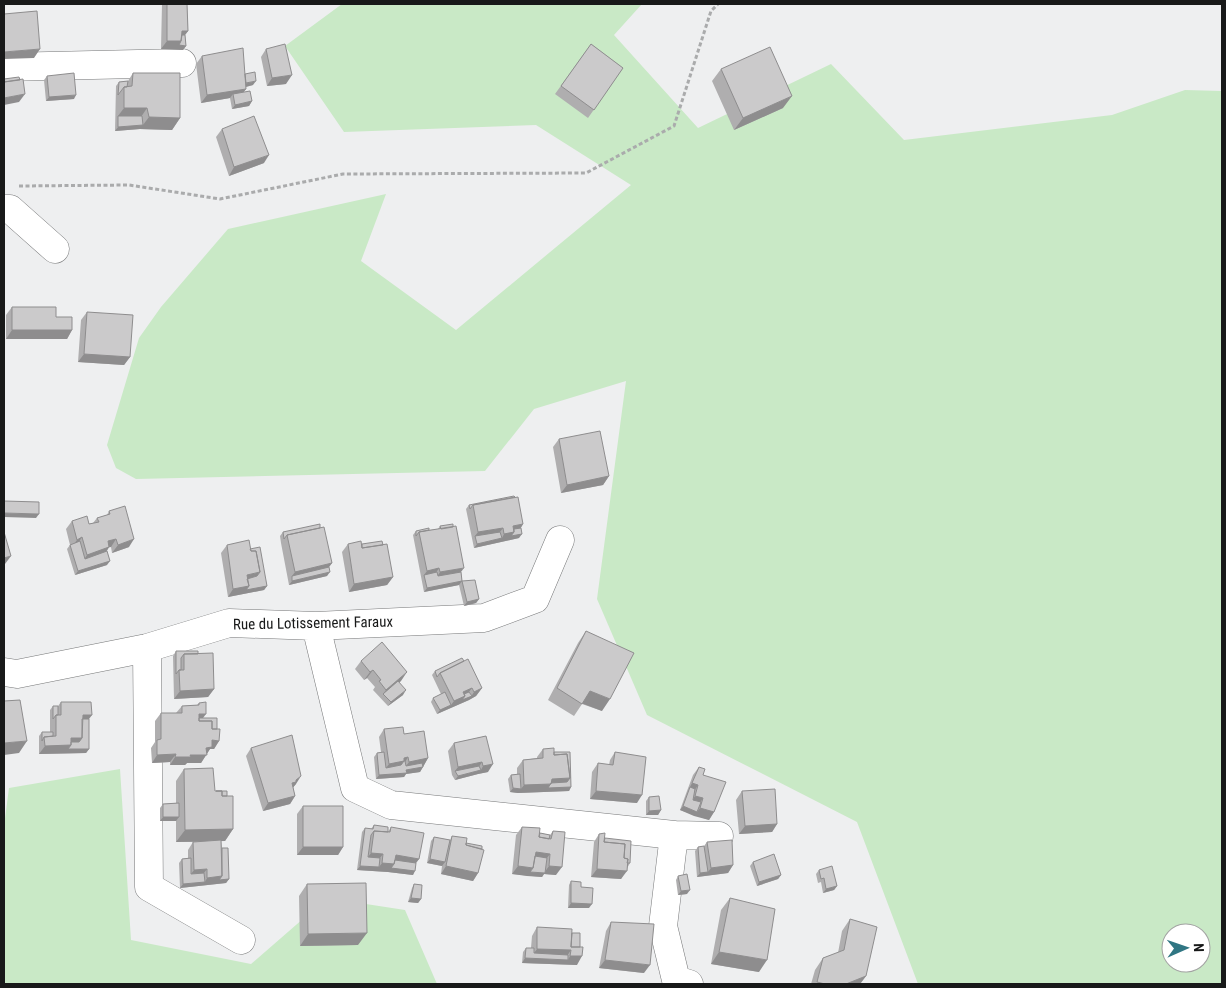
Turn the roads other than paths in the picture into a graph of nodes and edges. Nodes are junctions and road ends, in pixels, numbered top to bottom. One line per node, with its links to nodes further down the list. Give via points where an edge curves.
1 (182, 63): 2 (street)
2 (4, 67)
3 (9, 198): 4 (street, via 10,209)
4 (55, 249)
5 (560, 540): 6 (street, Rue du Lotissement Faraux, via 535,599 484,618)
6 (316, 626): 7 (street, Rue du Lotissement Faraux, via 229,623); 9 (street, via 355,788 391,805)
7 (146, 648): 8 (street, Rue du Lotissement Faraux, via 17,674); 11 (street, via 150,887)
8 (4, 672)
9 (674, 835): 10 (street); 12 (street, via 663,926 676,980)
10 (719, 836)
11 (242, 940)
12 (689, 984)

